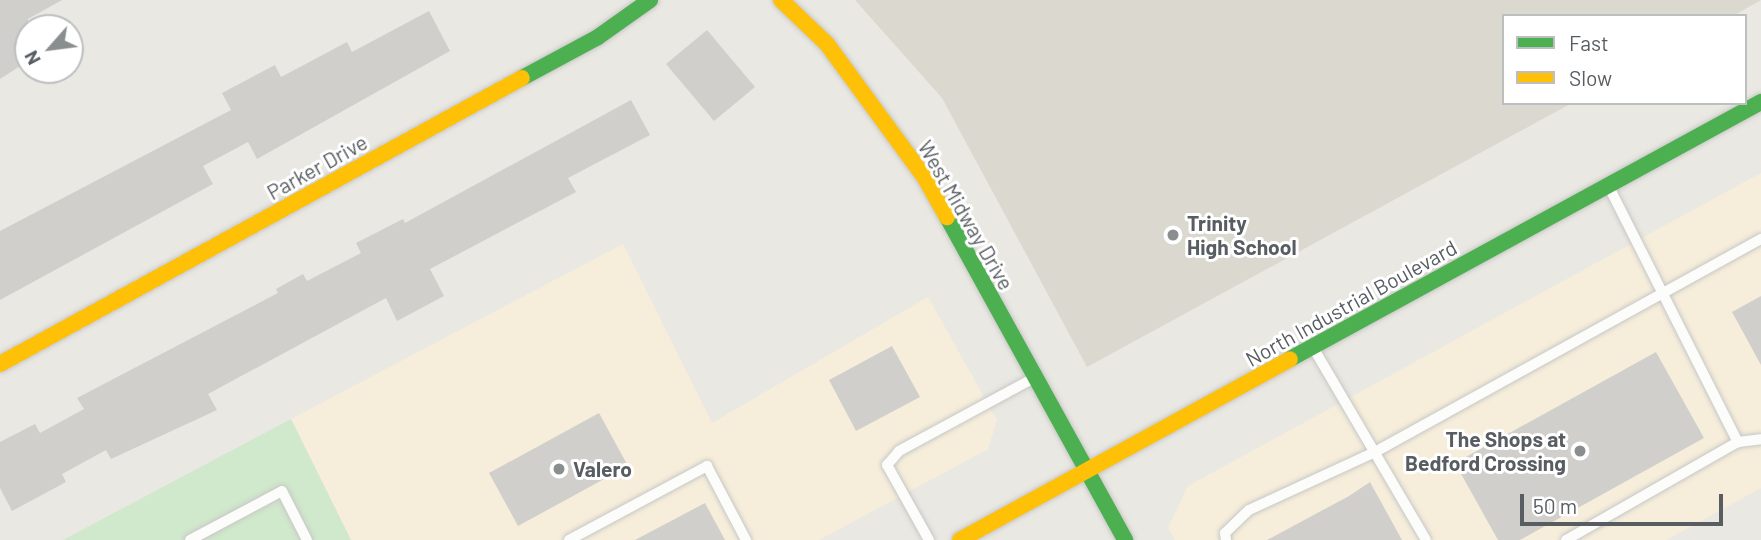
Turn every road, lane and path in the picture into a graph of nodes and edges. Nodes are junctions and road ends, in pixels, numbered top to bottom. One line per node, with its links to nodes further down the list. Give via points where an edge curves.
1 (650, 0): 8 (street, Parker Drive, via 598,37)
2 (781, 0): 9 (street, West Midway Drive, via 827,44 925,178)
3 (1761, 102): 4 (street, North Industrial Boulevard)
4 (1608, 185): 6 (lane); 7 (street, North Industrial Boulevard)
5 (1761, 239): 6 (lane)
6 (1666, 295): 11 (lane); 12 (lane)
7 (1313, 347): 12 (lane); 13 (street, North Industrial Boulevard)
8 (0, 364)
9 (1034, 378): 13 (street, West Midway Drive); 18 (lane, via 900,451 887,465)
10 (1761, 439): 11 (lane)
11 (1738, 443): 23 (lane)
12 (1375, 452): 21 (lane, via 1249,510 1225,533); 22 (lane)
13 (1086, 472): 19 (street, North Industrial Boulevard); 20 (street, West Midway Drive)
14 (190, 540): 15 (lane, via 282,491)
15 (307, 540)
16 (569, 540): 17 (lane, via 707,466)
17 (746, 540)
18 (929, 540)
19 (960, 540)
20 (1125, 540)
21 (1226, 540)
22 (1426, 540)
23 (1566, 540)

